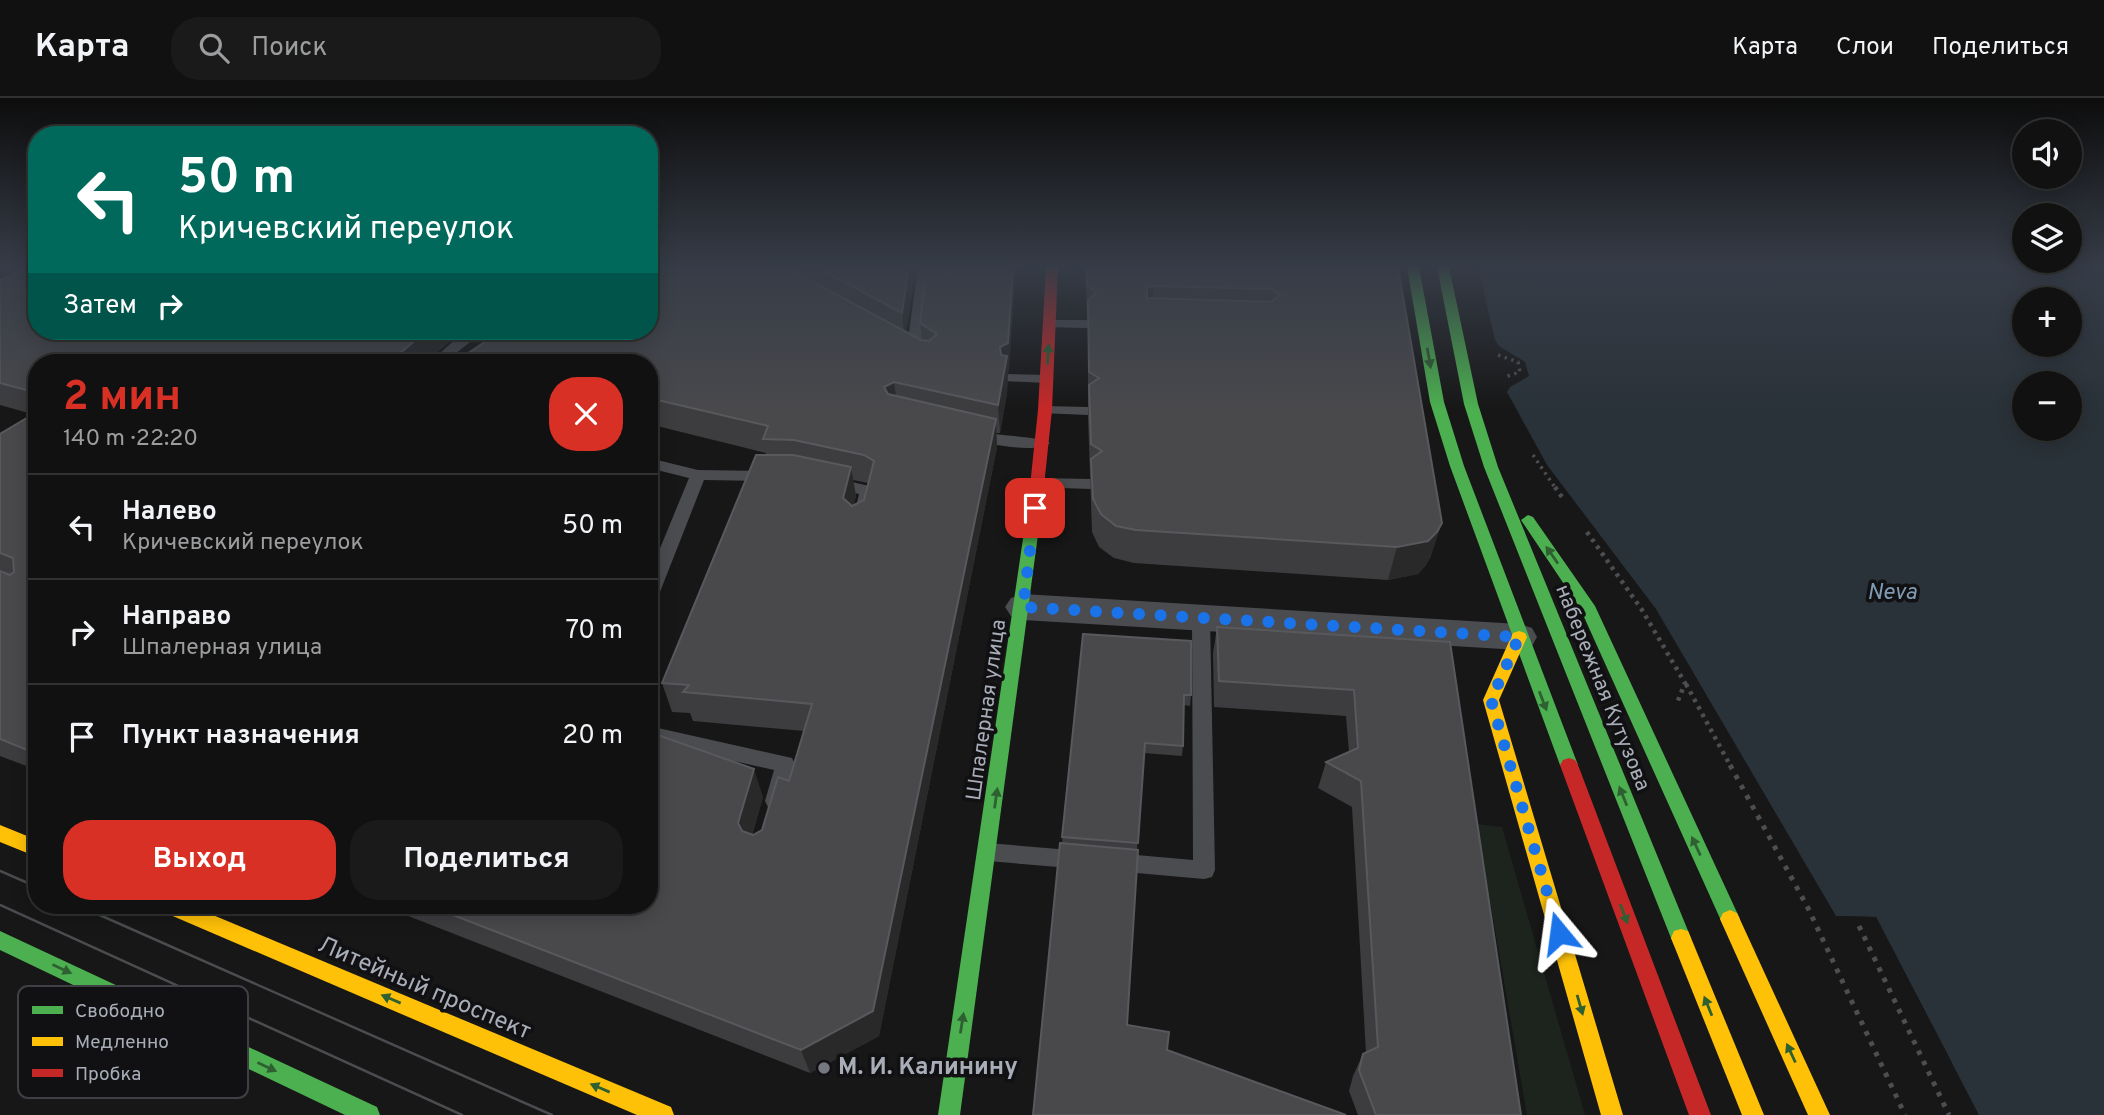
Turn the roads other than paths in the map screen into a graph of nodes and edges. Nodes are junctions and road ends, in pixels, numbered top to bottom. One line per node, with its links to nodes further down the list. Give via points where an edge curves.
1 (915, 314): 9 (lane, via 908,352)
2 (1050, 314): 5 (main road, Шпалерная улица)
3 (1421, 314): 27 (main road, one-way to 27, via 1437,402)
4 (1453, 314): 17 (main road, набережная Кутузова, via 1471,404)
5 (1050, 324): 6 (lane); 11 (main road, Шпалерная улица, one-way to 5)
6 (1087, 324)
7 (465, 340): 8 (lane)
8 (447, 354)
9 (930, 363)
10 (1009, 379): 11 (lane)
11 (1047, 379): 12 (main road, Шпалерная улица)
12 (1045, 410): 13 (lane); 15 (main road, Шпалерная улица)
13 (1088, 411)
14 (960, 432): 15 (lane, via 998,441)
15 (1042, 443): 21 (main road, Шпалерная улица)
16 (658, 465): 18 (lane)
17 (1491, 467): 42 (main road, набережная Кутузова, one-way to 17); 43 (main road, one-way to 17, via 1587,606)
18 (698, 475): 19 (lane); 24 (lane)
19 (787, 476)
20 (822, 481): 23 (lane, via 868,491)
21 (1038, 483): 22 (lane); 25 (main road, Шпалерная улица)
22 (1090, 484)
23 (859, 528)
24 (658, 575)
25 (1023, 607): 26 (street); 32 (main road, Шпалерная улица, one-way to 25)
26 (1201, 618): 27 (street); 32 (lane, via 1205,870)
27 (1519, 637): 40 (main road, one-way to 40, via 1491,700); 41 (main road, one-way to 41)
28 (658, 736): 29 (lane, via 785,764)
29 (768, 826)
30 (0, 833): 31 (main road)
31 (28, 845)
32 (988, 852): 39 (main road, Шпалерная улица, one-way to 32)
33 (189, 914): 38 (main road, Литейный проспект, one-way to 33)
34 (0, 940): 35 (main road, one-way to 35)
35 (97, 986)
36 (248, 1058): 37 (main road, one-way to 37)
37 (369, 1115)
38 (663, 1115)
39 (949, 1115)
40 (1612, 1115)
41 (1700, 1115)
42 (1752, 1115)
43 (1819, 1115)

